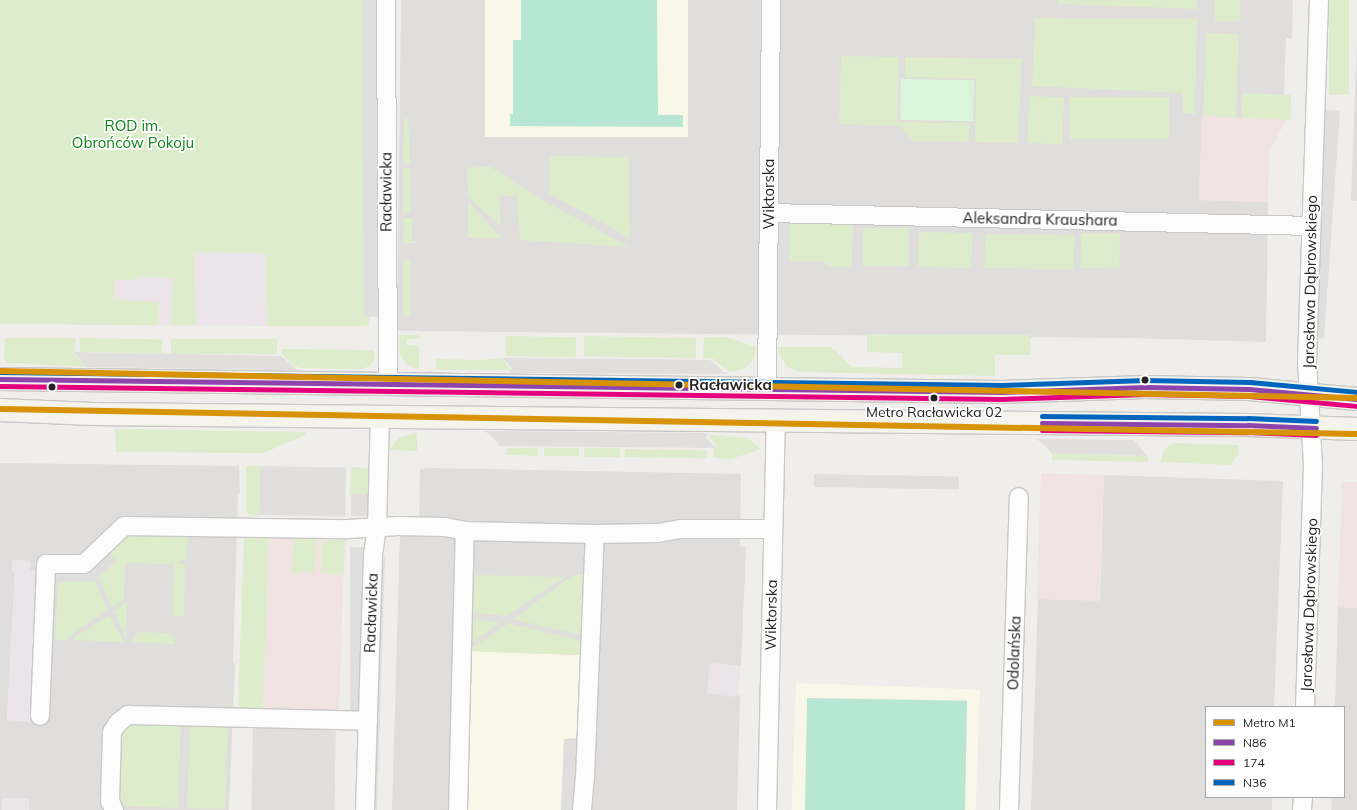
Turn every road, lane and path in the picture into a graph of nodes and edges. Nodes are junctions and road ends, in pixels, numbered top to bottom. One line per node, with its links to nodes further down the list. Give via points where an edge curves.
1 (386, 0): 7 (street, Racławicka)
2 (771, 0): 4 (street, Wiktorska)
3 (1318, 0): 5 (street, Jarosława Dąbrowskiego)
4 (769, 213): 5 (street, Aleksandra Kraushara); 8 (street, Wiktorska)
5 (1311, 226): 9 (street, Jarosława Dąbrowskiego, via 1307,362)
6 (0, 379): 7 (main road)
7 (388, 385): 8 (main road)
8 (767, 388): 9 (main road, via 1002,392 1145,387 1249,389)
9 (1309, 394): 10 (main road); 14 (street, Jarosława Dąbrowskiego)
10 (1357, 399)
11 (0, 410): 12 (main road, via 93,414)
12 (380, 416): 13 (main road); 17 (street, Racławicka)
13 (776, 420): 14 (main road); 18 (street, Wiktorska)
14 (1311, 428): 15 (main road); 21 (street, Jarosława Dąbrowskiego, via 1314,465)
15 (1357, 429)
16 (1019, 497): 30 (street, Odolańska)
17 (377, 528): 19 (street, via 446,527); 22 (street, via 124,526 84,564 46,564); 23 (street, Racławicka, via 373,555)
18 (773, 529): 20 (street, via 680,529 658,533); 29 (street, Wiktorska)
19 (465, 531): 20 (street); 27 (street)
20 (595, 534): 28 (street)
21 (1305, 706)
22 (40, 716)
23 (368, 721): 25 (street, via 128,715 112,732 110,801); 26 (street, Racławicka)
24 (1302, 798): 31 (street)
25 (114, 810)
26 (365, 810)
27 (458, 810)
28 (582, 810)
29 (767, 810)
30 (1009, 810)
31 (1302, 810)

